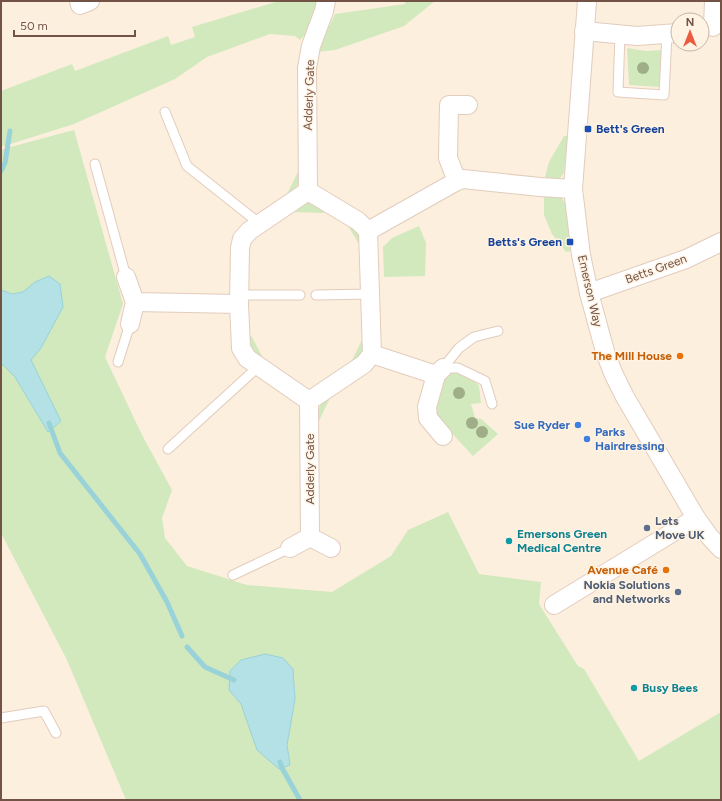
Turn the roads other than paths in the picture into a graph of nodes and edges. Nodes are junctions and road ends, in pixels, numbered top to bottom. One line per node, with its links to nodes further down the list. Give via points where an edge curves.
1 (78, 1): 2 (street, via 80,5)
2 (90, 1)
3 (326, 1): 16 (street, Adderly Gate, via 307,68)
4 (587, 1): 7 (street, Emerson Way)
5 (714, 1): 6 (street)
6 (712, 28)
7 (584, 31): 8 (street); 15 (street, Emerson Way)
8 (620, 34): 9 (street); 10 (lane, via 618,92 664,96)
9 (670, 34)
10 (670, 52)
11 (468, 105): 14 (street, via 449,105 448,158)
12 (165, 112): 17 (lane, via 187,166)
13 (95, 164): 20 (lane)
14 (457, 181): 15 (street, via 463,179); 18 (street)
15 (573, 188): 21 (street, Emerson Way, via 580,255)
16 (308, 192): 17 (street); 18 (street, via 358,221)
17 (260, 224): 25 (street, via 242,238)
18 (368, 231): 22 (street)
19 (721, 242): 21 (street, Betts Green, via 686,259)
20 (126, 277): 26 (street)
21 (589, 293): 37 (street, Emerson Way, via 606,356 614,375)
22 (371, 294): 24 (lane); 29 (street)
23 (300, 295): 25 (lane)
24 (316, 295)
25 (239, 299): 26 (street); 31 (street, via 241,348 247,358)
26 (135, 302): 27 (street)
27 (130, 324): 30 (lane)
28 (498, 331): 32 (lane, via 474,337 459,348)
29 (372, 354): 32 (street); 33 (street, via 364,364)
30 (118, 362)
31 (259, 366): 33 (street); 36 (lane)
32 (440, 371): 34 (lane, via 458,368 485,381); 35 (street, via 427,407 428,418)
33 (309, 401): 38 (street, Adderly Gate)
34 (492, 404)
35 (443, 436)
36 (168, 449)
37 (696, 518): 41 (street, Emerson Way); 43 (street)
38 (310, 537): 39 (street); 40 (street)
39 (290, 548): 42 (lane)
40 (331, 548)
41 (721, 549)
42 (233, 575)
43 (554, 605)
44 (1, 718): 45 (lane, via 44,711)
45 (56, 733)

